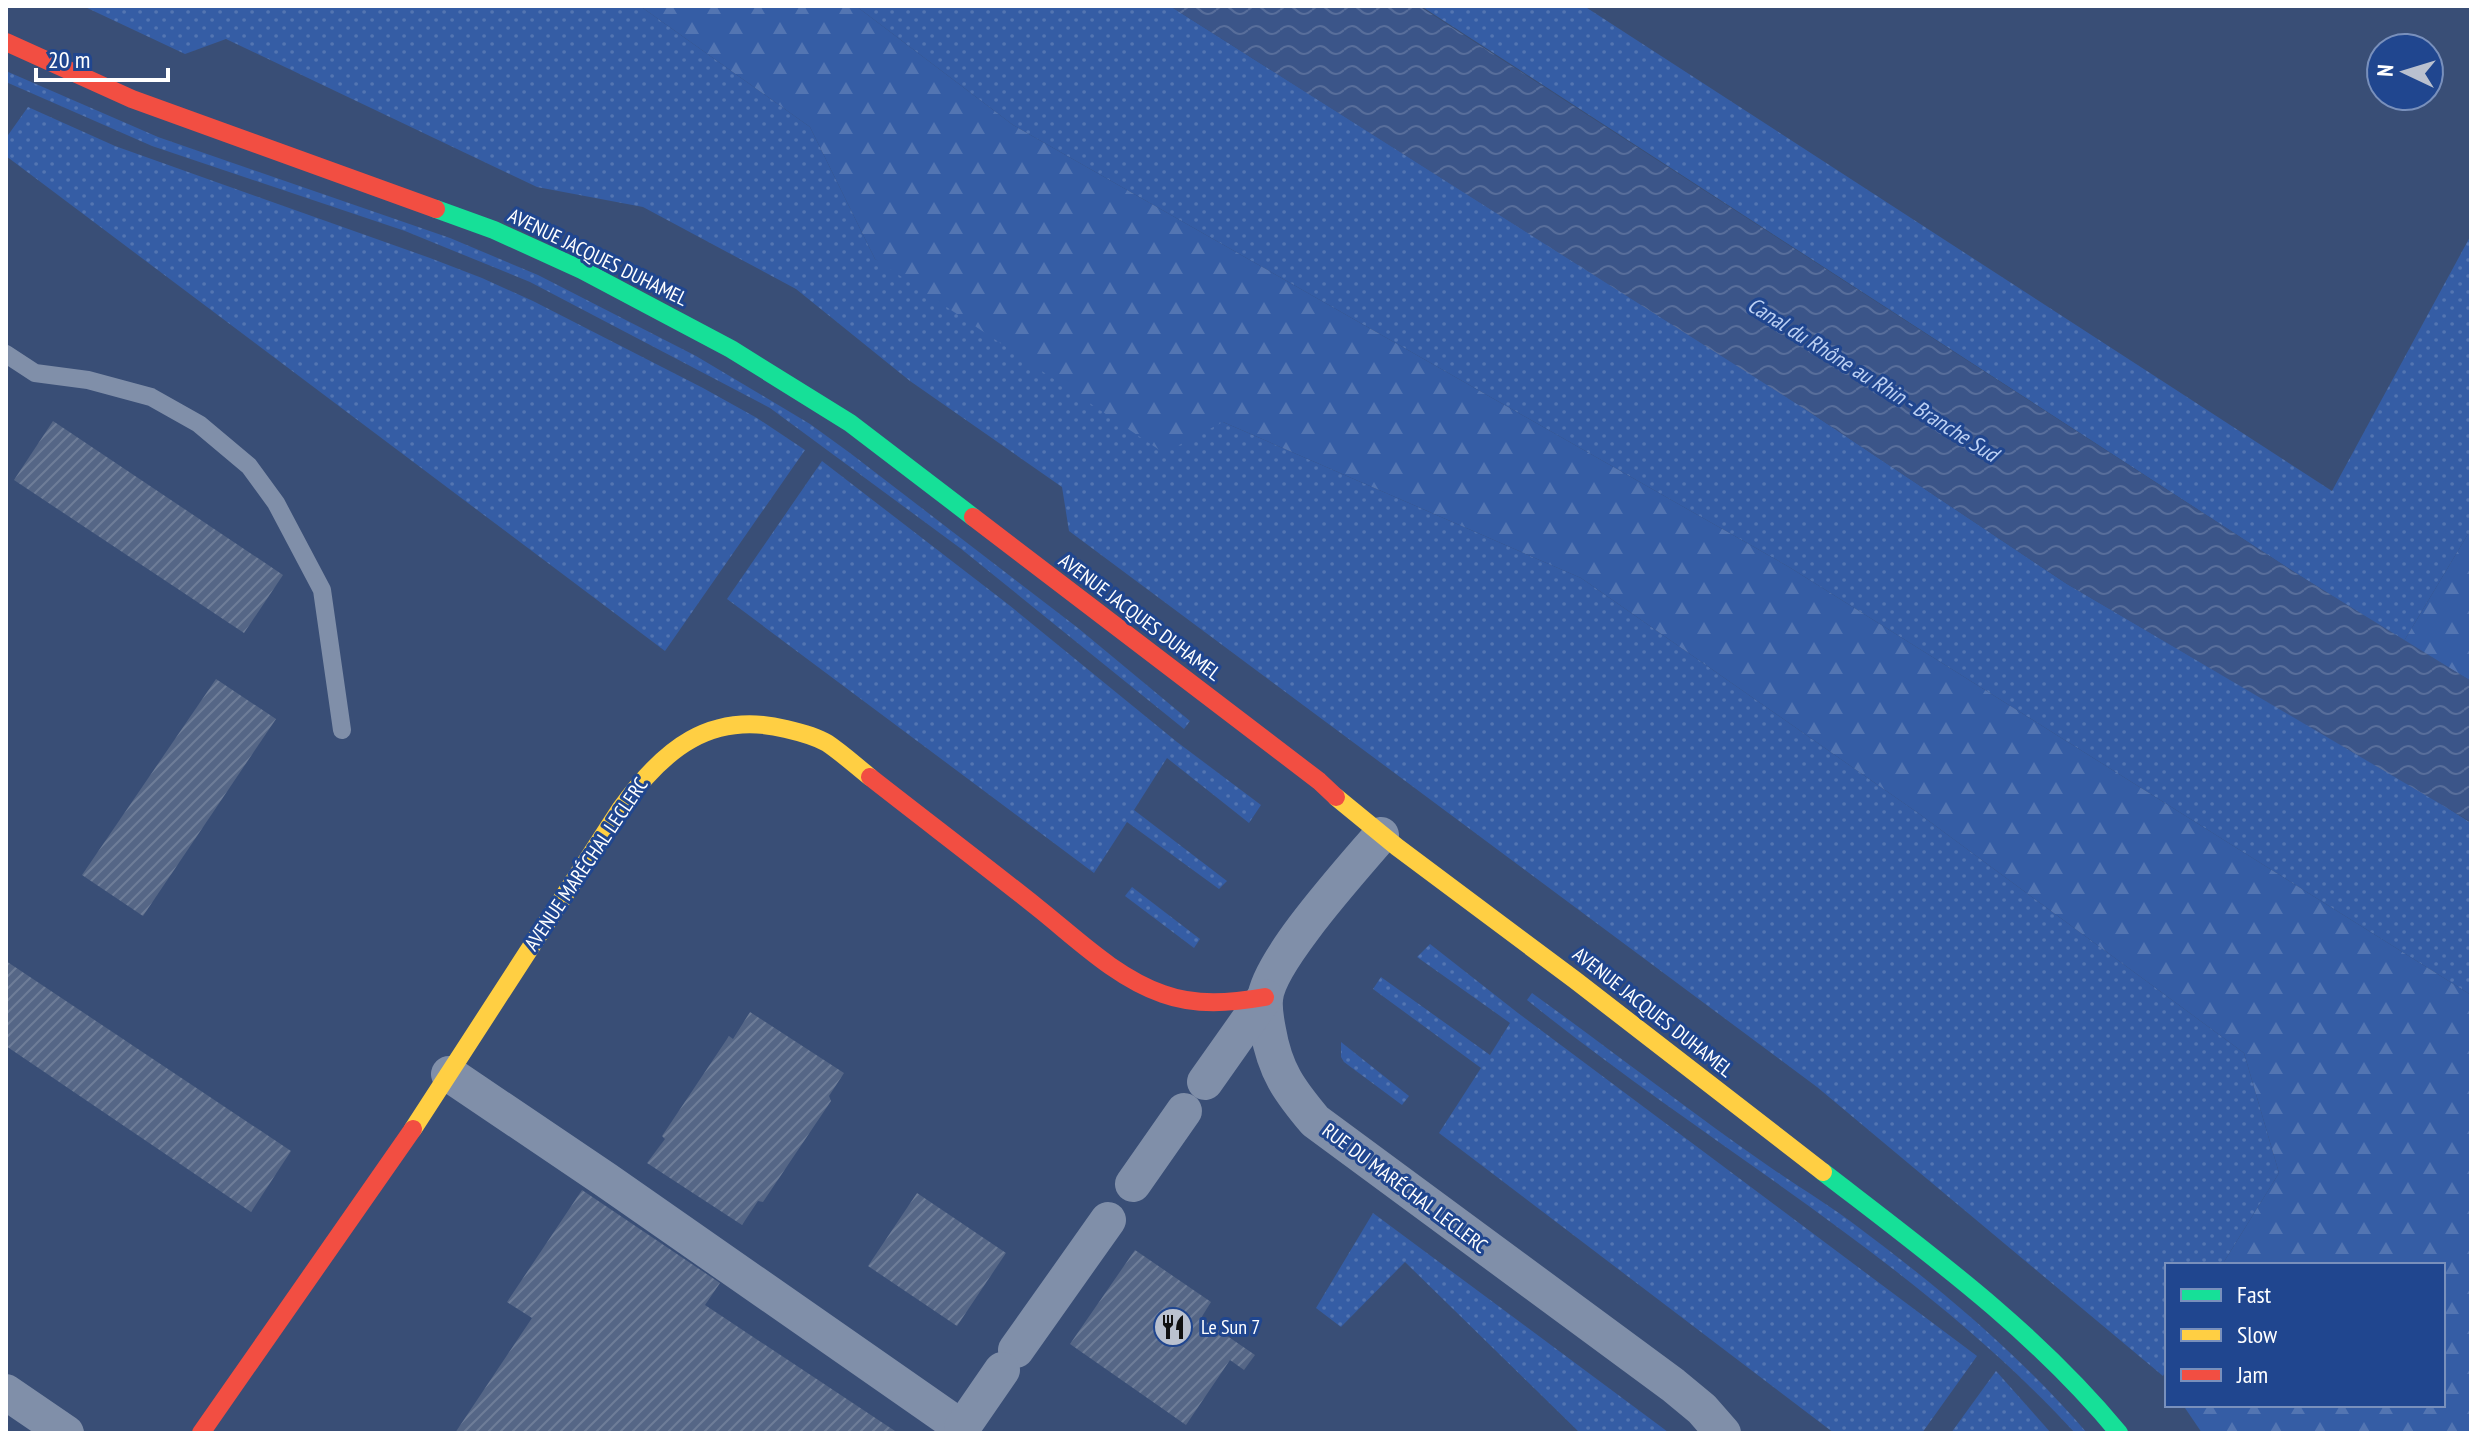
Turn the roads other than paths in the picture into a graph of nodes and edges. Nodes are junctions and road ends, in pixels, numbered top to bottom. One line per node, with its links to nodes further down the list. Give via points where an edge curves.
1 (6, 42): 4 (main road, AVENUE JACQUES DUHAMEL, via 132,99 494,230 731,349 850,423 1319,781)
2 (6, 354): 3 (lane, via 35,373 151,397 199,424 249,466 276,503 322,590)
3 (342, 730)
4 (1381, 835): 5 (street, via 1295,941); 16 (main road, AVENUE JACQUES DUHAMEL, via 2015,1322 2093,1399)
5 (1265, 997): 6 (main road, AVENUE MARÉCHAL LECLERC, via 1231,1004 1187,1000 1137,982 825,742 786,727 741,723 702,733 646,774); 7 (street); 15 (street, RUE DU MARÉCHAL LECLERC, via 1278,1071 1315,1121 1673,1385)
6 (449, 1074): 12 (street); 14 (main road, AVENUE MARÉCHAL LECLERC)
7 (1205, 1082)
8 (1184, 1111): 9 (street)
9 (1133, 1184)
10 (1108, 1220): 12 (street)
11 (6, 1392): 13 (street)
12 (960, 1430)
13 (66, 1433)
14 (201, 1433)
15 (1723, 1433)
16 (2119, 1433)

